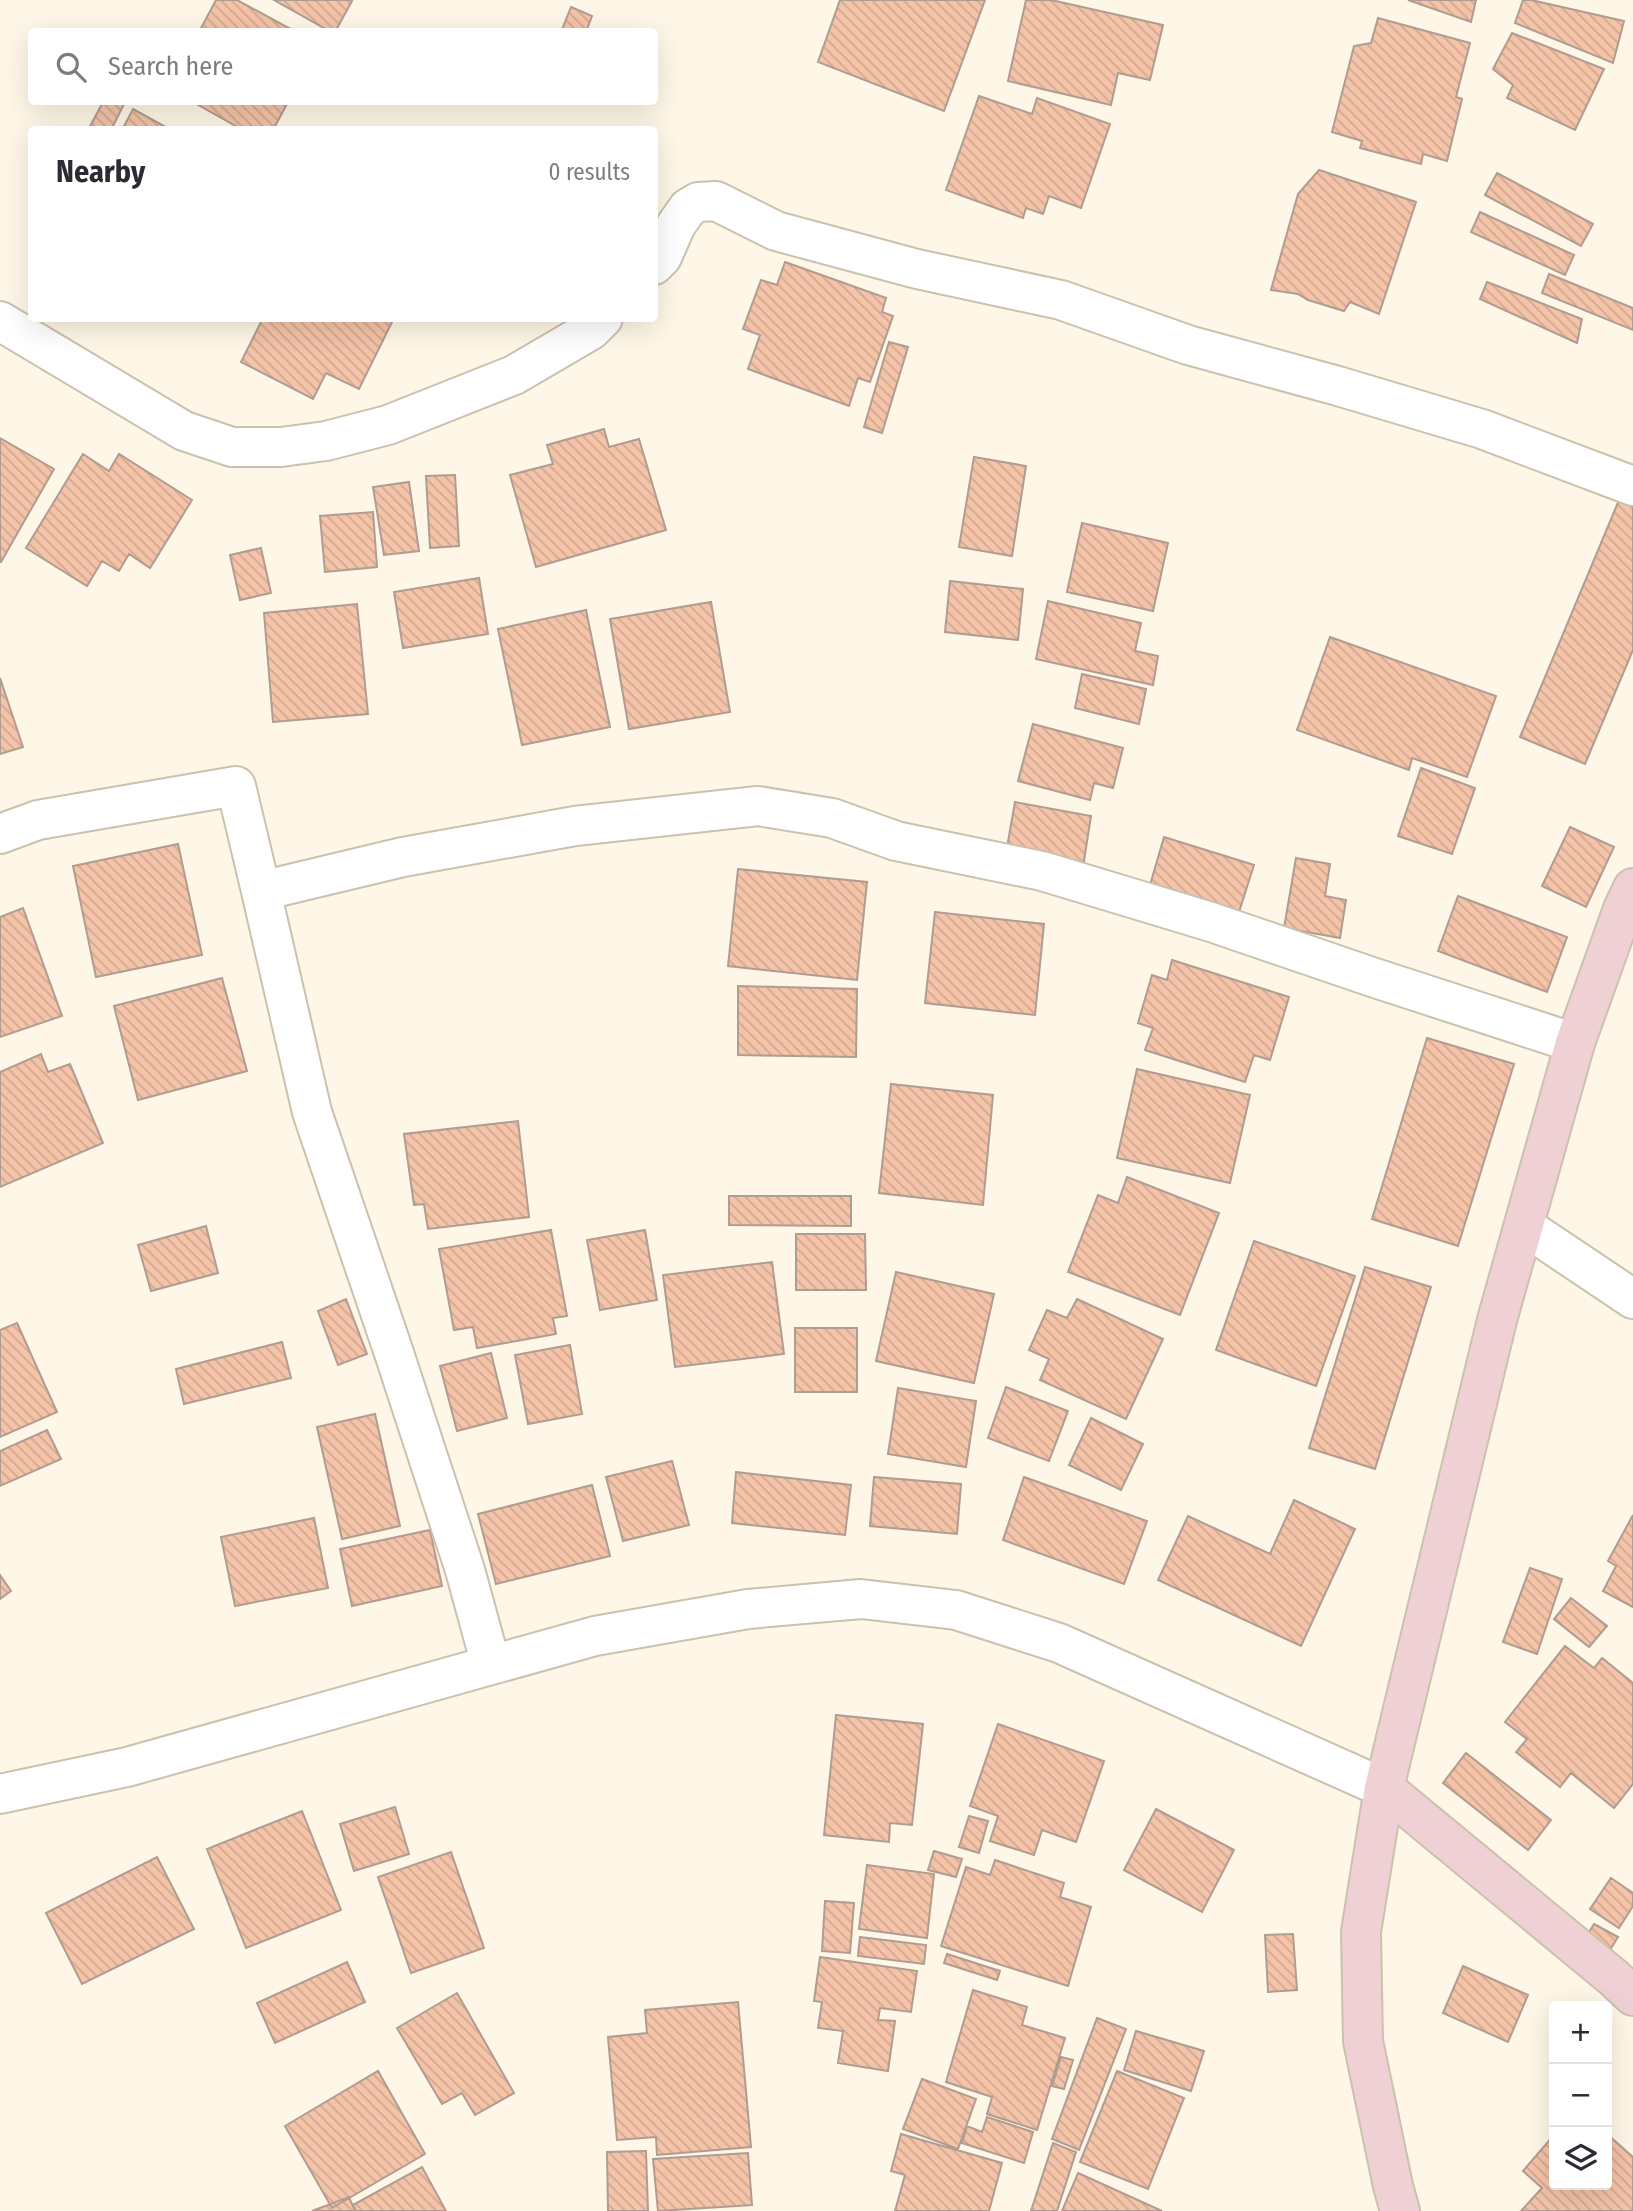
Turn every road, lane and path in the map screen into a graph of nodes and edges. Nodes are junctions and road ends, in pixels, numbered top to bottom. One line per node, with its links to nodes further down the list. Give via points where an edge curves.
1 (658, 261): 4 (street, via 688,208 716,201 776,231 917,270 1061,300 1188,345 1482,429)
2 (0, 321): 3 (street, via 184,431 232,447 327,441 388,425 514,375)
3 (599, 322)
4 (1633, 486)
5 (0, 834): 7 (street, via 38,820 236,786)
6 (1633, 888): 8 (main road)
7 (261, 891): 8 (street, via 403,857 575,826 758,806 832,818 896,841 1042,871); 11 (street, via 312,1112 465,1570)
8 (1575, 1043): 9 (main road)
9 (1524, 1226): 10 (street); 12 (main road)
10 (1633, 1299)
11 (491, 1665): 12 (street, via 596,1636 748,1609 861,1599 956,1610 1059,1643); 13 (street, via 127,1767)
12 (1384, 1788): 14 (main road); 15 (main road, via 1361,1932 1363,2041)
13 (0, 1794)
14 (1633, 1996)
15 (1400, 2211)

